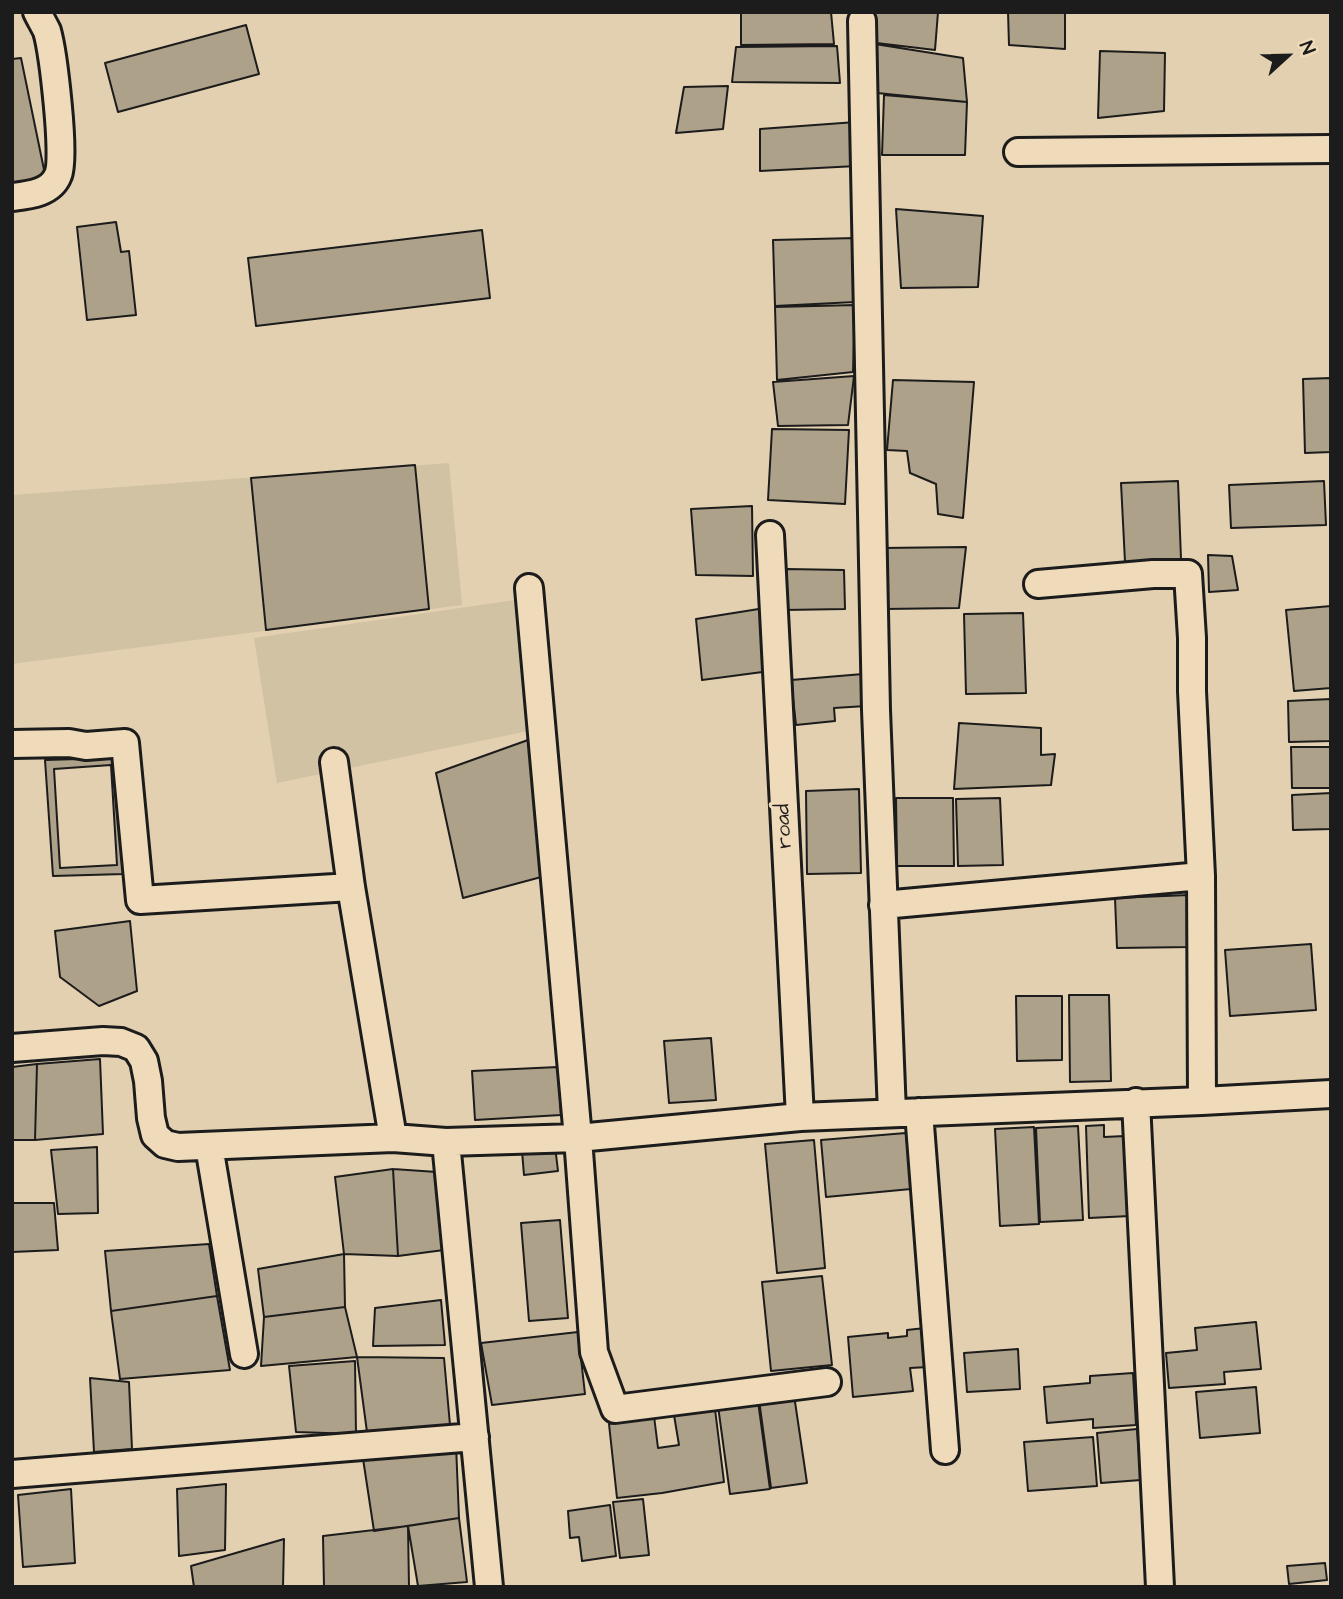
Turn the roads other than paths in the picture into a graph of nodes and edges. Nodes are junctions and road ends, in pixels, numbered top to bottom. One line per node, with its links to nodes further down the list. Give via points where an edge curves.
1 (37, 12): 5 (street, via 52,57 60,164 48,189)
2 (862, 21): 13 (street)
3 (1331, 149): 4 (street)
4 (1018, 152)
5 (12, 197)
6 (770, 535): 20 (street, road)
7 (1038, 584): 11 (street, via 1188,574)
8 (529, 588): 22 (street)
9 (12, 744): 12 (street, via 125,743 140,900)
10 (334, 762): 12 (street)
11 (1201, 876): 13 (street); 16 (street)
12 (351, 887): 21 (street)
13 (883, 905): 19 (street)
14 (12, 1048): 24 (street, via 103,1041 136,1048 144,1061 155,1135 178,1147)
15 (1331, 1094): 16 (street)
16 (1202, 1101): 17 (street)
17 (1136, 1102): 18 (street); 31 (street)
18 (919, 1112): 19 (street); 28 (street)
19 (892, 1113): 20 (street)
20 (800, 1117): 22 (street)
21 (393, 1138): 23 (street); 24 (street)
22 (578, 1138): 23 (street); 26 (street, via 594,1352 615,1409)
23 (446, 1142): 27 (street)
24 (209, 1146): 25 (street)
25 (244, 1354)
26 (827, 1382)
27 (475, 1437): 29 (street); 30 (street)
28 (945, 1450)
29 (12, 1474)
30 (489, 1587)
31 (1160, 1587)

